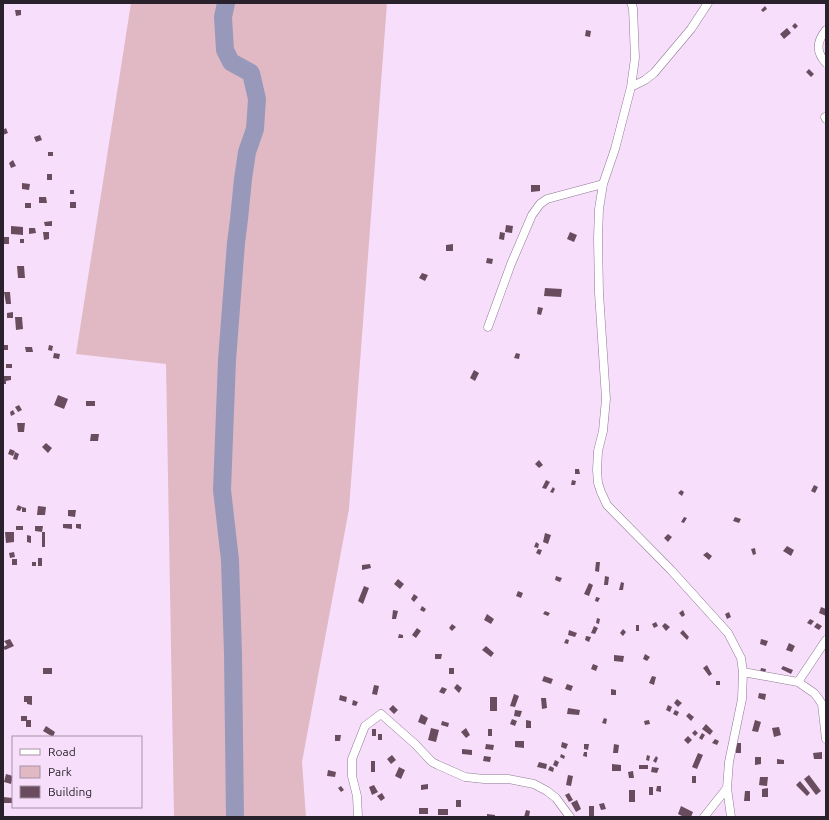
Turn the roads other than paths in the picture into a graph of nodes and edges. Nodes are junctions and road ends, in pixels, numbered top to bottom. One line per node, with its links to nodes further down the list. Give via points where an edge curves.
1 (708, 3): 5 (street, via 691,29 654,73)
2 (634, 5): 5 (street, via 635,58)
3 (826, 30): 4 (street, via 818,43 818,49)
4 (826, 63)
5 (631, 87): 6 (street)
6 (603, 184): 7 (street, via 547,199 540,204 532,215 511,264); 9 (street, via 598,238 606,399 598,451 598,483 607,505 728,633 741,658)
7 (488, 327)
8 (826, 640): 10 (street)
9 (743, 672): 10 (street); 13 (street, via 742,699 729,762)
10 (798, 682): 11 (street, via 814,693 822,704)
11 (825, 723): 12 (street)
12 (826, 739)
13 (727, 788): 16 (street); 17 (street)
14 (358, 817): 15 (street, via 352,759 365,726 381,714 432,762 465,777 508,779 534,784 556,798)
15 (570, 817)
16 (704, 817)
17 (731, 817)

